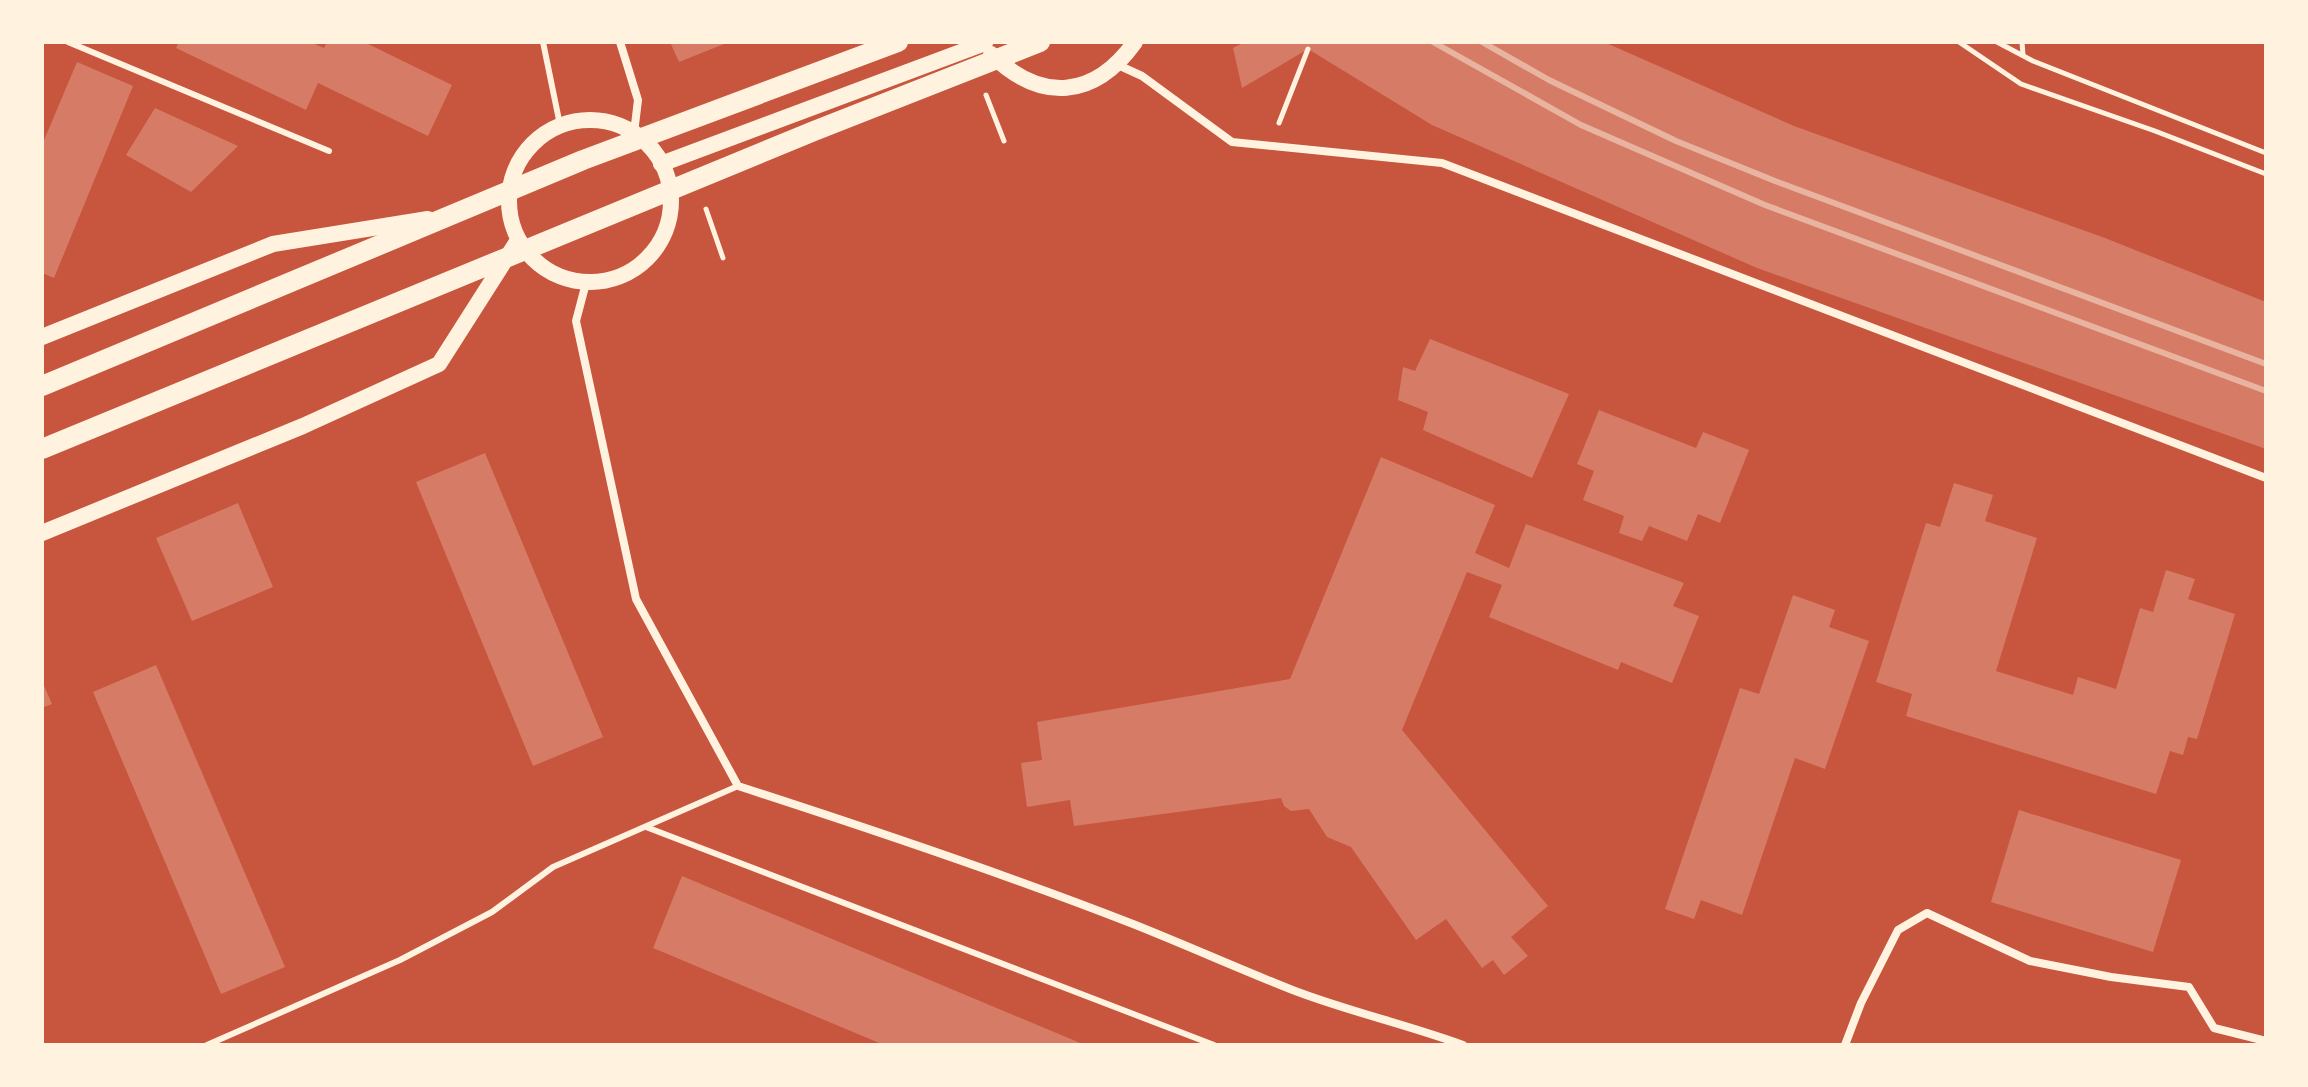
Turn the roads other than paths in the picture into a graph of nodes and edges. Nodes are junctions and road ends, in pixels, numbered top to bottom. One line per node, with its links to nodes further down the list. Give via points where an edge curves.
1 (68, 42): 11 (lane)
2 (543, 42): 9 (lane)
3 (620, 42): 10 (street, via 638,100)
4 (898, 42): 17 (main road, via 583,160)
5 (985, 42): 8 (main road, via 1010,72 1035,84 1064,88 1093,81); 12 (main road)
6 (1040, 42): 18 (main road)
7 (1135, 42): 8 (main road)
8 (1118, 65): 19 (street, via 1142,76 1232,142 1442,163)
9 (560, 125): 10 (main road, via 611,122); 13 (main road, via 537,138 519,159)
10 (634, 133): 12 (main road)
11 (329, 151)
12 (661, 164): 15 (main road, via 671,199 668,225 657,247 638,267 613,280)
13 (509, 206): 14 (main road); 16 (main road, via 273,244)
14 (518, 240): 15 (main road, via 547,270); 20 (main road, via 439,364)
15 (586, 283): 21 (street, via 576,321 636,599)
16 (42, 337)
17 (42, 386)
18 (42, 449)
19 (2266, 478)
20 (42, 533)
21 (738, 786): 22 (lane); 26 (street, via 1001,875 1293,990)
22 (646, 827): 24 (lane, via 553,867 492,912 400,960); 25 (lane)
23 (2266, 1041): 27 (street, via 2214,1028 2189,987 2030,961 1927,913 1898,930)
24 (207, 1045)
25 (1214, 1045)
26 (1463, 1045)
27 (1845, 1045)

